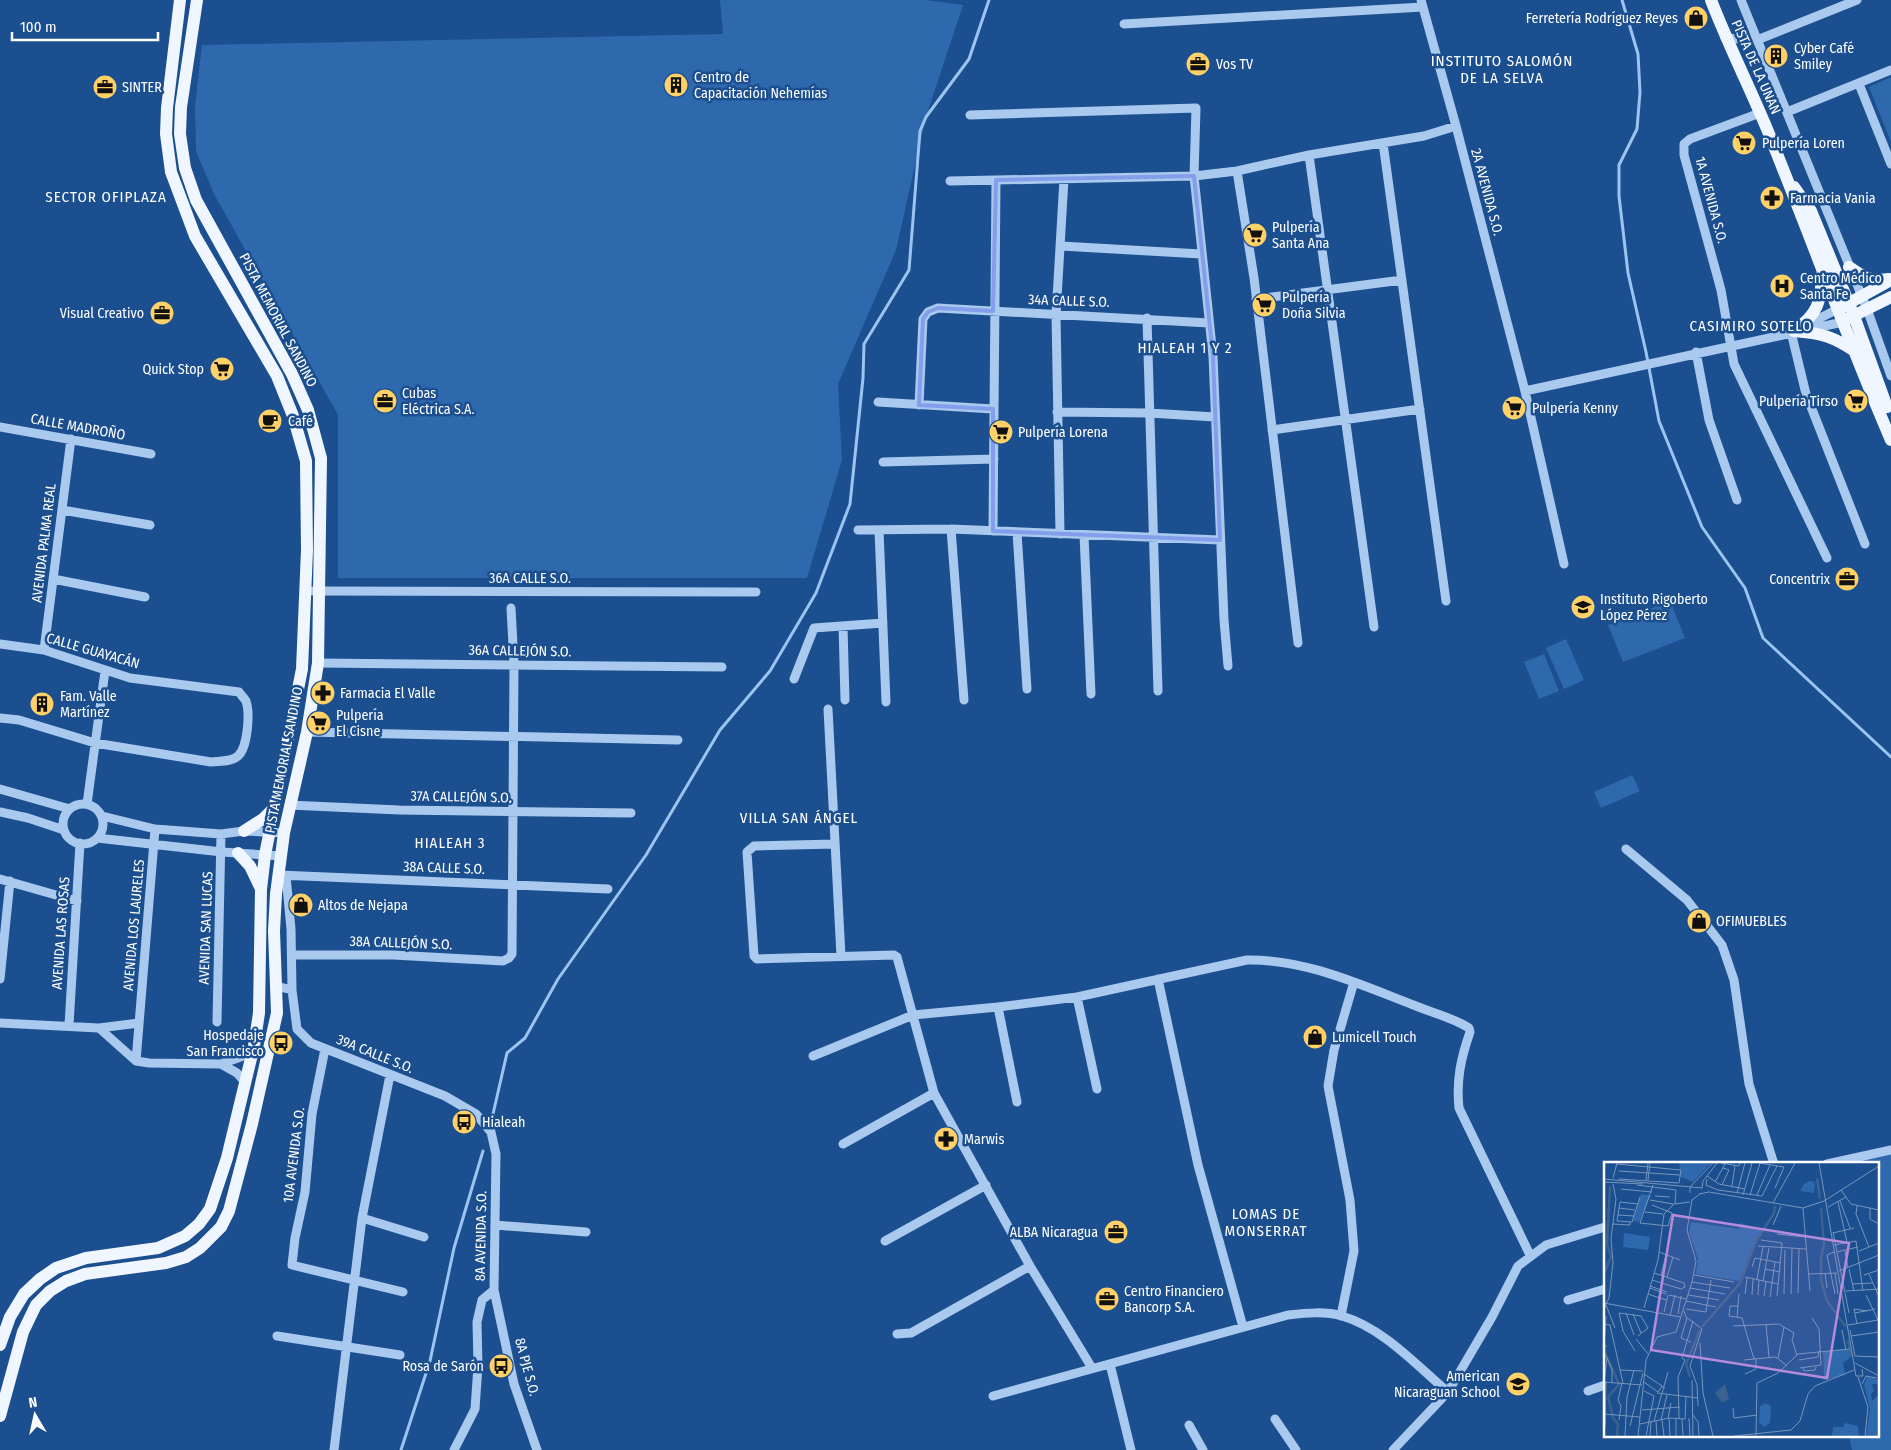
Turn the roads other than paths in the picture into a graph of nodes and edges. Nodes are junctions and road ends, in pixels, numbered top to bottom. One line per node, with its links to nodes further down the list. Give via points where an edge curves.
1 (180, 0): 32 (main road, PISTA MEMORIAL SANDINO, via 167,108 170,163 195,236)
2 (197, 0): 25 (main road, PISTA MEMORIAL SANDINO, via 184,74 180,134 185,168 196,200)
3 (1711, 0): 8 (main road, PISTA DE LA UNAN)
4 (1741, 0): 9 (street)
5 (1857, 0): 9 (street)
6 (1422, 4): 7 (street); 15 (street, 2A AVENIDA S.O.)
7 (1124, 24)
8 (1725, 38): 9 (street); 13 (main road, PISTA DE LA UNAN)
9 (1757, 40): 12 (street)
10 (1891, 70): 11 (street)
11 (1859, 84): 12 (street); 18 (street)
12 (1787, 112): 28 (street)
13 (1760, 113): 20 (main road, PISTA DE LA UNAN); 46 (street, 1A AVENIDA S.O., via 1684,144 1684,155 1721,290)
14 (970, 115): 21 (street, via 1196,108)
15 (1456, 126): 16 (street); 50 (street, 2A AVENIDA S.O.)
16 (1383, 143): 17 (street); 31 (street)
17 (1309, 155): 19 (street); 33 (street)
18 (1891, 164)
19 (1237, 171): 21 (street); 36 (street)
20 (1785, 174): 29 (main road, PISTA DE LA UNAN); 37 (main road, PISTA DE LA UNAN, via 1811,211)
21 (1194, 176): 22 (street); 27 (street)
22 (1064, 179): 23 (street); 26 (street)
23 (996, 180): 24 (street); 39 (street)
24 (950, 181)
25 (216, 238): 32 (main road, via 228,273); 40 (main road, PISTA MEMORIAL SANDINO)
26 (1061, 246): 27 (street); 41 (street)
27 (1201, 254): 44 (street)
28 (1850, 266): 30 (main road, via 1866,279); 34 (street)
29 (1823, 268): 37 (main road, PISTA DE LA UNAN); 45 (main road, via 1816,311 1807,322)
30 (1891, 279): 34 (main road)
31 (1402, 280): 33 (street); 54 (street)
32 (224, 287): 40 (main road, via 237,289 251,311); 83 (main road, PISTA MEMORIAL SANDINO, via 277,376 306,461)
33 (1328, 290): 36 (street); 59 (street)
34 (1861, 296): 37 (main road); 38 (street)
35 (1891, 297): 38 (main road)
36 (1256, 300): 61 (street)
37 (1843, 306): 43 (main road, PISTA DE LA UNAN); 45 (street)
38 (1866, 309): 43 (main road); 49 (street)
39 (993, 311): 41 (street, 34A CALLE S.O.); 52 (street, 34A CALLE S.O., via 938,308 928,312 923,319); 53 (street)
40 (258, 315): 84 (main road, PISTA MEMORIAL SANDINO, via 292,374 308,410 321,458)
41 (1056, 315): 42 (street, 34A CALLE S.O.); 55 (street)
42 (1147, 318): 44 (street, 34A CALLE S.O.); 56 (street)
43 (1848, 319): 45 (street); 48 (main road, PISTA DE LA UNAN); 58 (main road, PISTA DE LA UNAN)
44 (1209, 323): 57 (street)
45 (1792, 331): 46 (street); 48 (main road, via 1820,332); 79 (street, via 1806,394)
46 (1730, 344): 47 (street); 80 (street, via 1734,364)
47 (1696, 352): 50 (street); 67 (street, via 1709,420)
48 (1856, 352): 63 (main road, PISTA DE LA UNAN)
49 (1891, 376)
50 (1525, 391): 81 (street, 2A AVENIDA S.O.)
51 (878, 402): 52 (street)
52 (919, 405): 53 (street)
53 (993, 409): 65 (street)
54 (1420, 409): 59 (street); 87 (street)
55 (1057, 412): 56 (street); 75 (street)
56 (1149, 413): 57 (street); 77 (street)
57 (1216, 417): 78 (street)
58 (1891, 419)
59 (1345, 420): 61 (street); 91 (street)
60 (0, 427): 62 (street, CALLE MADROÑO)
61 (1272, 430): 92 (street)
62 (71, 439): 64 (street, CALLE MADROÑO); 68 (street, AVENIDA PALMA REAL)
63 (1891, 440)
64 (151, 454)
65 (994, 459): 66 (street); 73 (street)
66 (884, 462)
67 (1737, 500)
68 (62, 510): 69 (street); 82 (street, AVENIDA PALMA REAL)
69 (150, 525)
70 (951, 529): 72 (street); 73 (street); 105 (street)
71 (858, 530): 72 (street)
72 (879, 530): 89 (street)
73 (993, 531): 74 (street)
74 (1017, 532): 75 (street); 101 (street)
75 (1060, 534): 76 (street)
76 (1084, 535): 77 (street); 103 (street)
77 (1152, 538): 78 (street); 102 (street)
78 (1220, 540): 97 (street)
79 (1865, 544)
80 (1828, 558)
81 (1564, 564)
82 (53, 579): 86 (street); 94 (street, AVENIDA PALMA REAL)
83 (304, 591): 84 (street, 36A CALLE S.O.); 117 (main road, PISTA MEMORIAL SANDINO, via 302,669)
84 (319, 591): 85 (street, 36A CALLE S.O.); 95 (main road, PISTA MEMORIAL SANDINO)
85 (756, 592)
86 (145, 597)
87 (1446, 601)
88 (511, 608): 96 (street)
89 (883, 623): 90 (street); 106 (street)
90 (843, 626): 100 (street, via 814,628); 104 (street)
91 (1374, 627)
92 (1298, 643)
93 (0, 644): 94 (street, CALLE GUAYACÁN)
94 (44, 650): 99 (street, CALLE GUAYACÁN)
95 (318, 663): 96 (street, 36A CALLEJÓN S.O.); 109 (main road, PISTA MEMORIAL SANDINO)
96 (514, 664): 98 (street, 36A CALLEJÓN S.O.); 110 (street)
97 (1228, 666)
98 (722, 667)
99 (105, 670): 112 (street); 112 (street, CALLE GUAYACÁN, via 130,678 239,692 246,702 248,725 244,746 238,756 229,761 211,762)
100 (794, 680)
101 (1027, 689)
102 (1158, 691)
103 (1092, 694)
104 (845, 700)
105 (964, 700)
106 (886, 702)
107 (828, 709): 130 (street)
108 (0, 718): 112 (street, via 19,720)
109 (307, 732): 110 (street); 115 (main road, PISTA MEMORIAL SANDINO)
110 (513, 735): 111 (street); 119 (street)
111 (678, 740)
112 (95, 743): 114 (street)
113 (0, 789): 116 (street)
114 (87, 804): 116 (street); 121 (street)
115 (290, 805): 119 (street, 37A CALLEJÓN S.O.); 126 (main road, PISTA MEMORIAL SANDINO)
116 (70, 809): 123 (street, via 64,818)
117 (273, 809): 124 (main road); 125 (main road, PISTA MEMORIAL SANDINO)
118 (0, 812): 123 (street)
119 (512, 812): 120 (street, 37A CALLEJÓN S.O.); 140 (street)
120 (631, 813)
121 (102, 816): 122 (street); 128 (street, via 103,828)
122 (155, 829): 127 (street); 131 (street, AVENIDA LOS LAURELES)
123 (64, 830): 129 (street, via 70,839)
124 (244, 831): 125 (street); 127 (street)
125 (269, 832): 126 (street); 135 (main road, PISTA MEMORIAL SANDINO)
126 (284, 833): 136 (main road, PISTA MEMORIAL SANDINO)
127 (221, 834): 133 (street, AVENIDA SAN LUCAS)
128 (97, 838): 129 (street); 131 (street)
129 (80, 843): 143 (street, AVENIDA LAS ROSAS)
130 (835, 844): 146 (street); 146 (street, via 754,846 747,856 756,959)
131 (155, 845): 133 (street); 157 (street, AVENIDA LOS LAURELES)
132 (1626, 849): 173 (street, via 1687,900 1722,945 1734,980 1749,1084)
133 (222, 852): 134 (street); 155 (street, AVENIDA SAN LUCAS)
134 (238, 853): 135 (street); 141 (main road, via 250,866)
135 (265, 855): 136 (street); 141 (main road, PISTA MEMORIAL SANDINO)
136 (281, 856): 137 (main road, PISTA MEMORIAL SANDINO)
137 (282, 875): 140 (street, 38A CALLE S.O.); 145 (street, 39A CALLE S.O.); 150 (main road, PISTA MEMORIAL SANDINO, via 274,931)
138 (0, 879): 139 (street)
139 (10, 881): 143 (street); 147 (street)
140 (512, 884): 142 (street, 38A CALLE S.O.); 145 (street, 38A CALLEJÓN S.O., via 512,954 503,961 393,955)
141 (261, 889): 144 (main road, PISTA MEMORIAL SANDINO)
142 (608, 889)
143 (77, 902): 158 (street, AVENIDA LAS ROSAS)
144 (260, 941): 150 (main road, via 266,956 267,981); 160 (main road, PISTA MEMORIAL SANDINO, via 259,1013)
145 (292, 956): 151 (street, 39A CALLE S.O.)
146 (841, 956): 154 (street, via 894,955)
147 (0, 979)
148 (1158, 979): 149 (street, via 1247,960 1272,960 1295,963); 152 (street); 190 (street, via 1198,1165)
149 (1354, 982): 182 (street, via 1469,1028 1460,1061 1459,1108); 189 (street, via 1334,1050 1328,1086 1350,1200 1354,1251)
150 (276, 986): 151 (street); 202 (main road, PISTA MEMORIAL SANDINO, via 277,1013 272,1042 228,1211 221,1226 200,1248 166,1264 85,1274 50,1291 36,1305 23,1332)
151 (292, 990): 161 (street, 39A CALLE S.O., via 297,1028 311,1043)
152 (1077, 997): 153 (street); 167 (street)
153 (998, 1007): 154 (street); 169 (street)
154 (912, 1015): 162 (street); 168 (street)
155 (217, 1022)
156 (0, 1023): 158 (street)
157 (139, 1023): 159 (street); 163 (street, AVENIDA LOS LAURELES)
158 (69, 1024): 159 (street)
159 (99, 1028): 163 (street)
160 (254, 1046): 164 (street, via 246,1055); 166 (main road, PISTA MEMORIAL SANDINO)
161 (325, 1049): 165 (street, 39A CALLE S.O.); 184 (street, 10A AVENIDA S.O., via 312,1114 292,1265)
162 (813, 1056)
163 (136, 1061): 164 (street)
164 (221, 1064): 166 (street)
165 (390, 1075): 170 (street, 39A CALLE S.O., via 445,1096 476,1114); 176 (street)
166 (245, 1082): 193 (main road, PISTA MEMORIAL SANDINO, via 217,1190 210,1209 199,1224 185,1236 158,1248 86,1258 56,1268 24,1294)
167 (1097, 1089)
168 (934, 1093): 171 (street); 175 (street)
169 (1018, 1102)
170 (492, 1132): 177 (street, 8A AVENIDA S.O., via 496,1154)
171 (843, 1144)
172 (1891, 1150): 174 (street)
173 (1773, 1162)
174 (1836, 1162)
175 (986, 1184): 181 (street); 183 (street)
176 (362, 1218): 180 (street); 184 (street)
177 (495, 1225): 179 (street); 186 (street, 8A AVENIDA S.O.)
178 (1604, 1227): 182 (street, via 1546,1245)
179 (586, 1232)
180 (424, 1237)
181 (885, 1241)
182 (1530, 1255): 200 (street, via 1518,1266)
183 (1030, 1266): 191 (street, via 911,1333); 197 (street)
184 (354, 1279): 187 (street); 194 (street)
185 (1604, 1289): 188 (street)
186 (494, 1290): 206 (street, 8A AVENIDA S.O., via 482,1300 477,1322 475,1409); 207 (street, 8A PJE S.O., via 514,1384)
187 (402, 1292)
188 (1568, 1300)
189 (1341, 1316): 190 (street, via 1288,1315); 200 (street, via 1367,1326)
190 (1243, 1327): 196 (street)
191 (896, 1334)
192 (277, 1336): 194 (street)
193 (0, 1345)
194 (347, 1347): 195 (street); 205 (street)
195 (400, 1355)
196 (1110, 1364): 197 (street); 208 (street)
197 (1092, 1368): 201 (street)
198 (1604, 1385): 199 (street)
199 (1588, 1391)
200 (1448, 1392): 211 (street)
201 (993, 1396)
202 (0, 1416)
203 (1275, 1418): 210 (street)
204 (1189, 1425): 209 (street)
205 (334, 1450)
206 (454, 1450)
207 (537, 1450)
208 (1131, 1450)
209 (1203, 1450)
210 (1296, 1450)
211 (1393, 1450)

